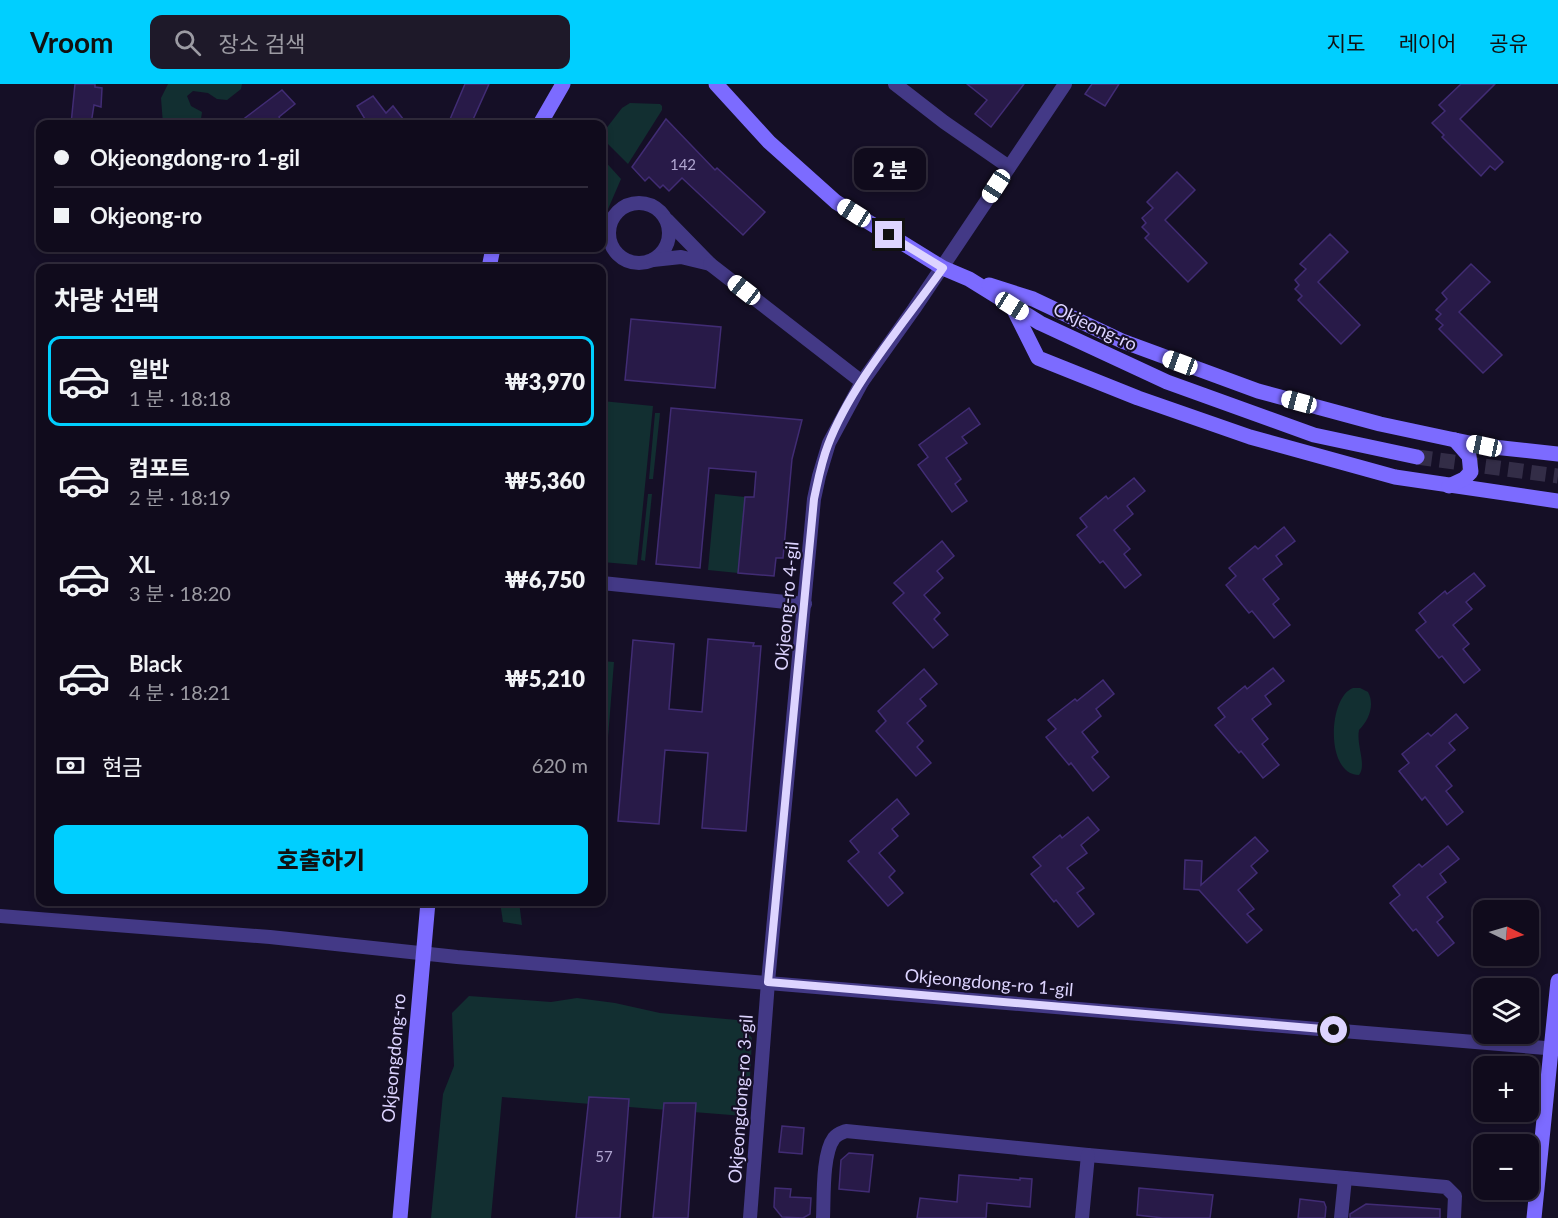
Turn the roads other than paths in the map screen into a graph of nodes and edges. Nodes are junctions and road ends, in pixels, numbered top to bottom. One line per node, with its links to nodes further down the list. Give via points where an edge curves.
1 (563, 84): 5 (main road)
2 (716, 84): 10 (main road, Okjeong-ro, via 769,142 836,202)
3 (895, 84): 6 (street)
4 (1065, 84): 6 (street, Okjeong-ro 4-gil)
5 (542, 120)
6 (1009, 167): 10 (street, Okjeong-ro 4-gil)
7 (662, 214): 8 (street, via 668,240 663,251); 8 (street, via 655,207 637,203 617,212 611,221 614,249 632,262); 9 (street)
8 (642, 262): 9 (street, via 681,257)
9 (710, 264): 13 (street)
10 (943, 268): 11 (main road, Okjeong-ro); 13 (street, Okjeong-ro 4-gil)
11 (969, 279): 12 (main road, Okjeong-ro); 14 (main road, via 1033,299 1122,342 1258,391)
12 (1012, 306): 16 (main road, Okjeong-ro, via 1167,382 1314,435); 17 (main road, via 1038,358 1250,437 1395,477)
13 (862, 382): 20 (street, Okjeong-ro 4-gil, via 829,443 821,468 814,499)
14 (1455, 440): 15 (main road); 17 (main road, via 1469,456 1471,472)
15 (1558, 454)
16 (1417, 457)
17 (1449, 486): 18 (main road)
18 (1558, 501)
19 (606, 583): 20 (street)
20 (805, 604): 25 (street, Okjeong-ro 4-gil)
21 (428, 906): 23 (main road, Okjeongdong-ro)
22 (0, 916): 23 (street, Okjeongdong-ro 1-gil, via 270,937)
23 (423, 954): 25 (street, Okjeongdong-ro 1-gil); 29 (main road, Okjeongdong-ro)
24 (1558, 981): 26 (main road)
25 (768, 982): 26 (street, Okjeongdong-ro 1-gil); 30 (street, Okjeongdong-ro 3-gil)
26 (1554, 1049): 35 (main road)
27 (1088, 1155): 28 (street); 31 (street, via 846,1131 836,1135 830,1144); 32 (street)
28 (1345, 1178): 33 (street); 34 (street, via 1446,1187 1455,1196)
29 (400, 1218)
30 (750, 1218)
31 (823, 1218)
32 (1082, 1218)
33 (1341, 1218)
34 (1454, 1218)
35 (1534, 1218)

